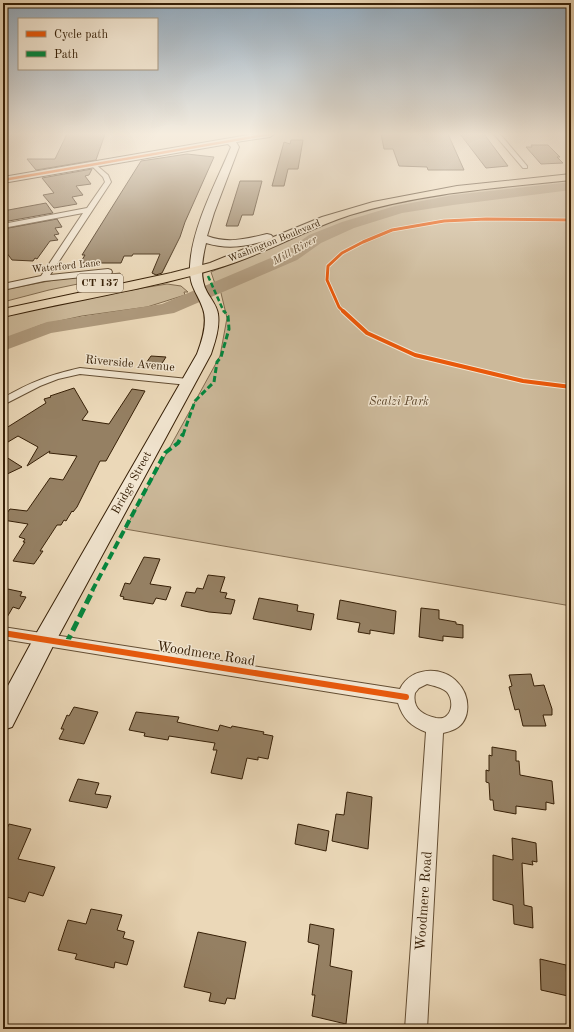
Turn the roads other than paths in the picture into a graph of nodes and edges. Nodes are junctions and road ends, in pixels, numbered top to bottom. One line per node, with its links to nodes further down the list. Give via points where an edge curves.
1 (108, 182): 5 (street)
2 (222, 182): 8 (main road, Bridge Street)
3 (487, 182): 7 (main road, Washington Boulevard / CT 137, via 398,193 338,209)
4 (526, 182): 9 (main road, Washington Boulevard / CT 137, via 440,192 378,204 344,214 253,250)
5 (90, 210): 6 (street); 11 (street)
6 (3, 226)
7 (267, 237): 8 (main road, via 228,245); 9 (main road, Washington Boulevard / CT 137)
8 (201, 238): 9 (main road, Bridge Street)
9 (196, 266): 13 (main road, Washington Boulevard / CT 137, via 54,292); 14 (main road, Washington Boulevard / CT 137); 15 (main road, Bridge Street, via 198,287 211,311 210,335 204,354)
10 (108, 272): 11 (street, Waterford Lane)
11 (44, 278): 12 (street, Waterford Lane)
12 (3, 287)
13 (3, 305)
14 (3, 313)
15 (188, 382): 16 (street, Riverside Avenue, via 80,372 36,384); 18 (main road, Bridge Street)
16 (3, 402)
17 (3, 633): 18 (street, Woodmere Road)
18 (44, 641): 19 (street, Woodmere Road); 20 (main road, Bridge Street)
19 (406, 697): 21 (street, via 414,717); 21 (street, via 412,683 427,677 438,678 453,688 460,703 459,714 452,722)
20 (3, 719)
21 (435, 726): 22 (street, Woodmere Road)
22 (416, 1029)

